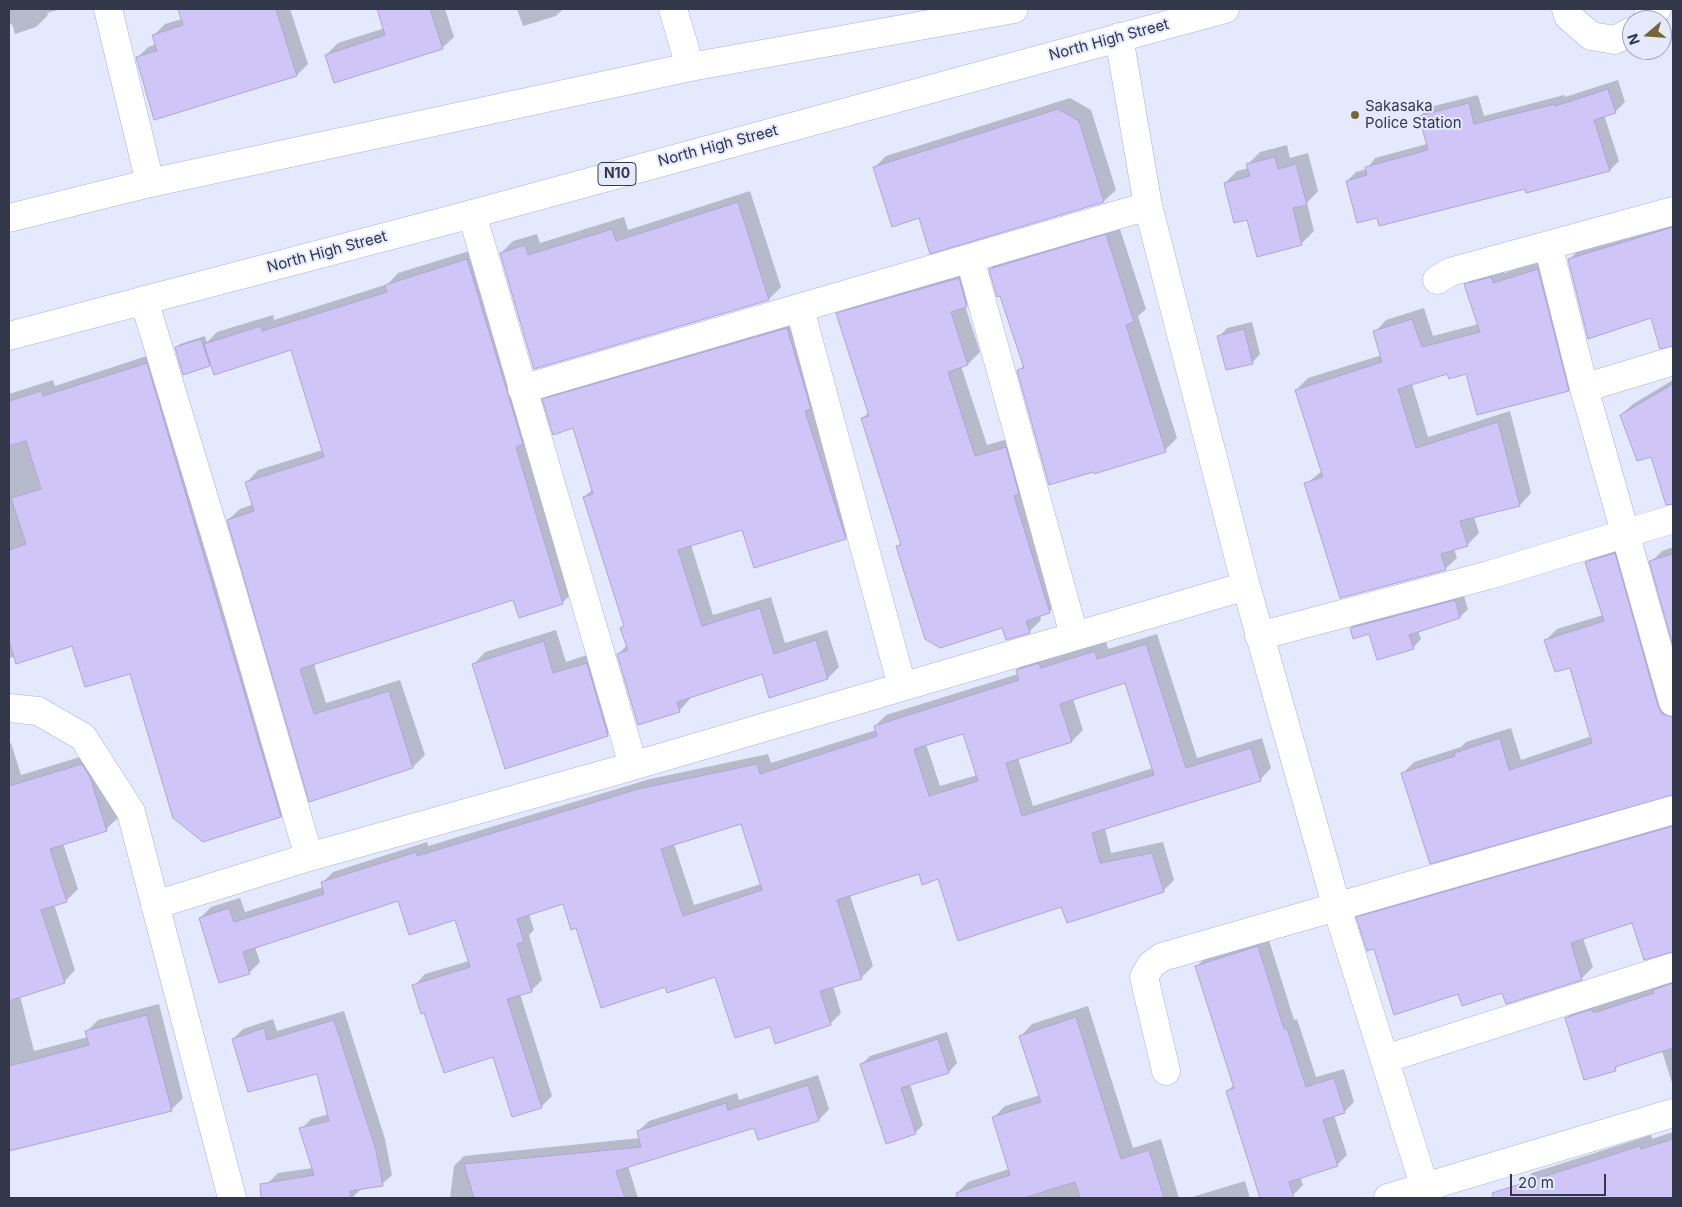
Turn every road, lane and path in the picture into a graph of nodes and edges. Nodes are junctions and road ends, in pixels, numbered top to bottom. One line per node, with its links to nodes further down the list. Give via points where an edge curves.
1 (108, 9): 9 (main road)
2 (673, 9): 8 (main road)
3 (1014, 9): 8 (main road)
4 (1225, 9): 6 (main road, North High Street / N10)
5 (1566, 9): 7 (main road, via 1568,16 1591,36 1615,40)
6 (1119, 36): 10 (main road); 12 (main road, North High Street / N10)
7 (1622, 36)
8 (690, 67): 9 (main road)
9 (150, 183): 13 (main road)
10 (1148, 206): 15 (main road); 25 (main road)
11 (1673, 211): 14 (main road)
12 (472, 214): 17 (main road, North High Street / N10); 22 (main road)
13 (9, 218)
14 (1548, 245): 16 (main road, via 1450,272); 21 (main road)
15 (970, 260): 18 (main road); 26 (main road)
16 (1437, 280)
17 (144, 300): 19 (main road, North High Street / N10); 34 (main road)
18 (800, 309): 22 (main road); 29 (main road)
19 (9, 336)
20 (1673, 361): 21 (main road)
21 (1584, 388): 24 (main road)
22 (522, 389): 32 (main road)
23 (1673, 519): 24 (main road)
24 (1626, 533): 27 (main road, via 1489,575); 28 (main road)
25 (1246, 586): 26 (main road); 27 (main road)
26 (1074, 635): 29 (main road)
27 (1259, 636): 36 (main road)
28 (1669, 667): 30 (main road)
29 (902, 686): 32 (main road)
30 (1673, 702)
31 (9, 708): 35 (main road, via 38,711 83,738 130,812)
32 (633, 765): 34 (main road)
33 (1673, 810): 36 (main road)
34 (309, 857): 35 (main road)
35 (155, 905): 42 (main road)
36 (1338, 908): 38 (main road); 39 (main road, via 1162,957 1151,965 1144,977)
37 (1673, 967): 38 (main road)
38 (1385, 1059): 41 (main road)
39 (1166, 1071)
40 (1673, 1113): 41 (main road)
41 (1427, 1193): 43 (main road)
42 (232, 1198)
43 (1388, 1198)

